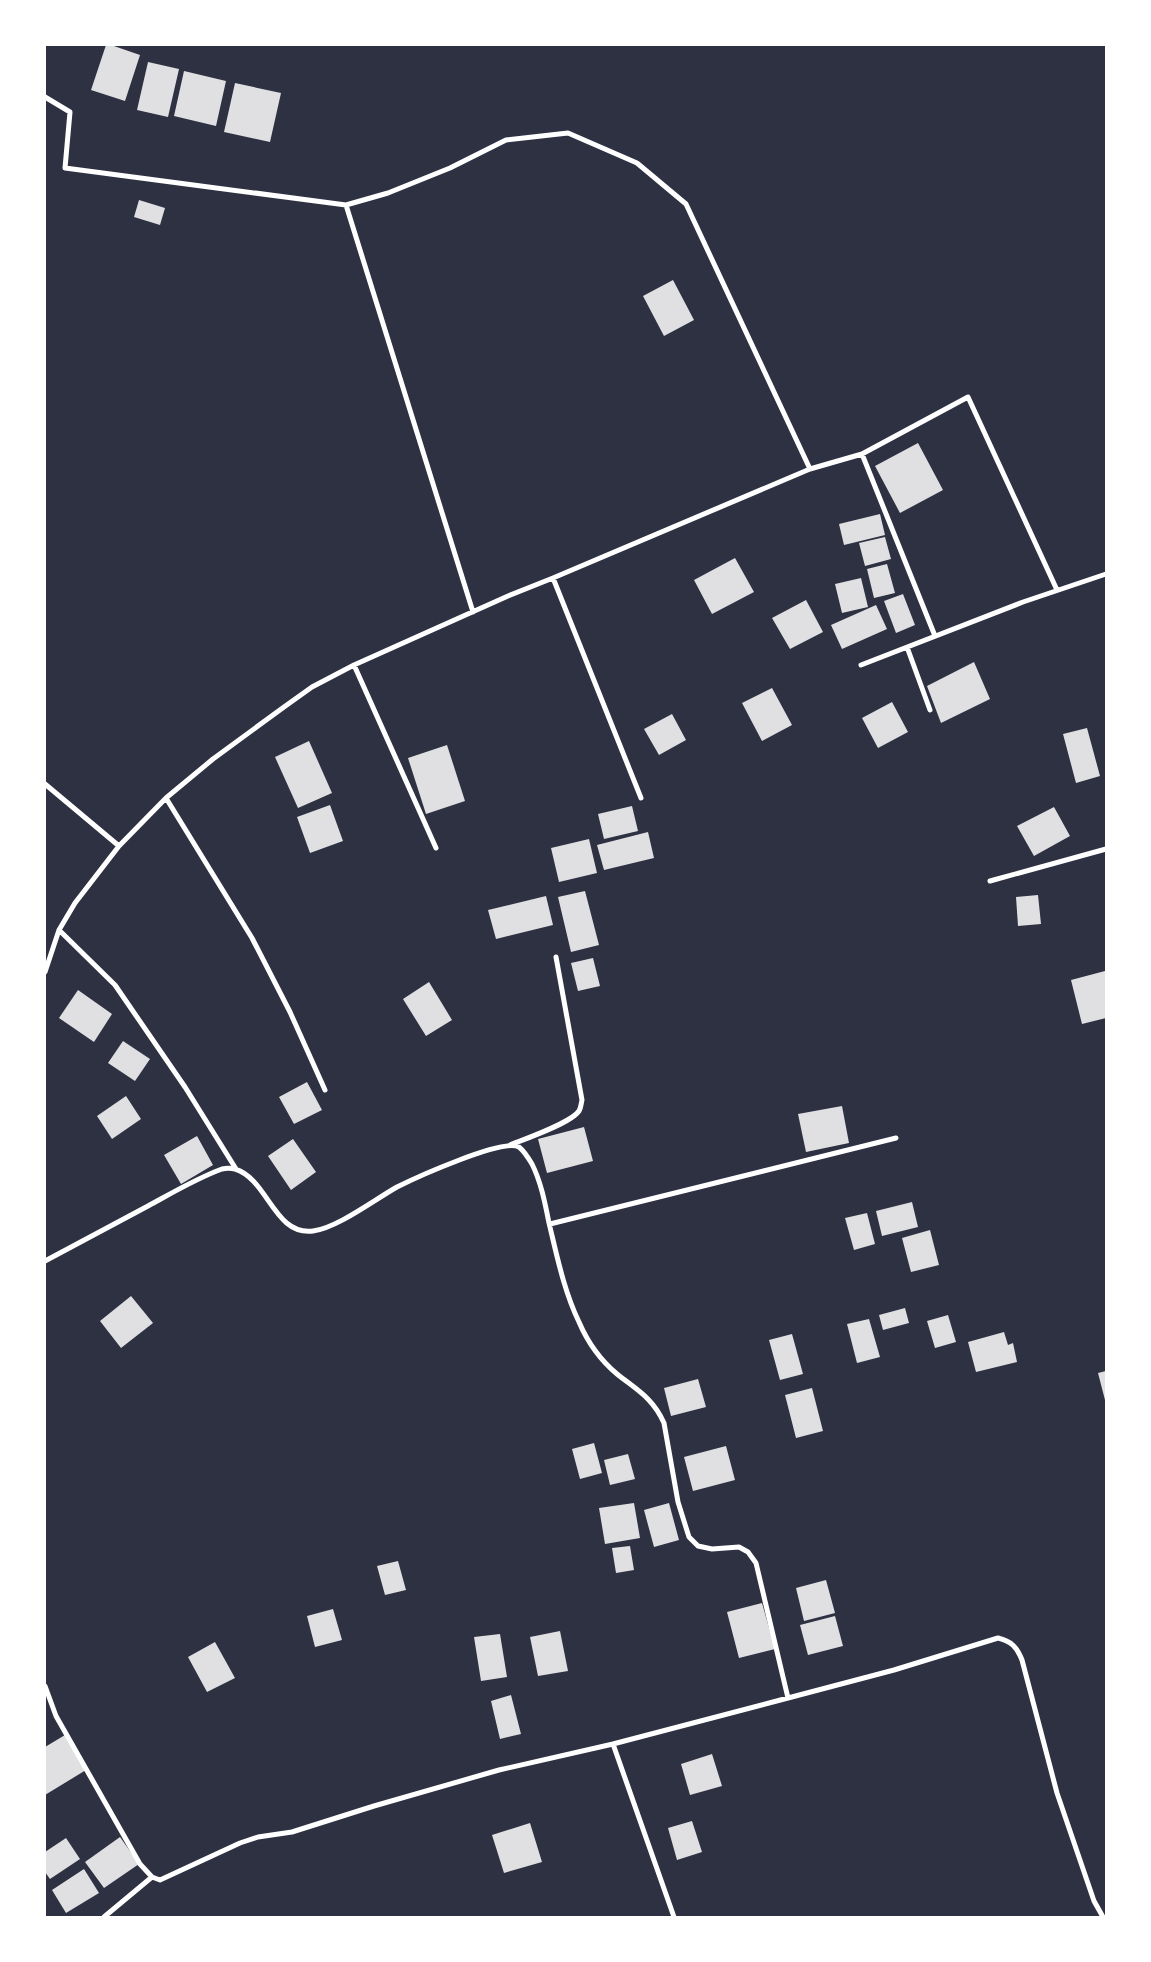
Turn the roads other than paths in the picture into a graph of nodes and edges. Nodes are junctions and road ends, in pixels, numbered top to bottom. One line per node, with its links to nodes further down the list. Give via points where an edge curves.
1 (45, 97): 2 (street, via 70,112 65,168)
2 (346, 205): 4 (street, via 388,193 506,140 568,133 637,163 686,204); 8 (street)
3 (862, 454): 4 (street); 7 (street, via 968,396); 9 (street)
4 (810, 469): 6 (street)
5 (1106, 574): 7 (street)
6 (553, 578): 8 (street); 16 (street)
7 (1057, 590): 9 (street)
8 (473, 612): 11 (street)
9 (935, 636): 10 (street)
10 (907, 647): 12 (street); 13 (street)
11 (354, 665): 15 (street, via 312,687 213,759); 18 (street)
12 (861, 665)
13 (930, 710)
14 (45, 784): 17 (street)
15 (166, 798): 17 (street); 24 (street, via 252,938)
16 (641, 798)
17 (119, 846): 21 (street, via 75,903)
18 (436, 848)
19 (1106, 849): 20 (street)
20 (990, 881)
21 (59, 930): 23 (street); 27 (street, via 115,985)
22 (556, 957): 26 (street, via 582,1100 581,1110 565,1122)
23 (45, 972)
24 (325, 1090)
25 (896, 1138): 28 (street)
26 (510, 1146): 27 (street, via 482,1152 416,1178 332,1226 309,1232 300,1231 284,1220 249,1178); 28 (street, via 519,1147 533,1166)
27 (236, 1169): 29 (street, via 225,1168 207,1176)
28 (550, 1224): 31 (street, via 568,1298 588,1343 606,1364 652,1401 659,1411 678,1502 689,1537 698,1546 712,1549 739,1547 748,1552 756,1563)
29 (45, 1260)
30 (45, 1686): 33 (street, via 71,1744 140,1864)
31 (788, 1698): 32 (street); 36 (street, via 981,1642 998,1638 1007,1640 1018,1649 1022,1660 1059,1801 1094,1901)
32 (613, 1744): 33 (street, via 499,1770 292,1832 258,1837 169,1877 160,1880); 35 (street)
33 (152, 1877): 34 (street)
34 (104, 1917)
35 (674, 1917)
36 (1103, 1917)

